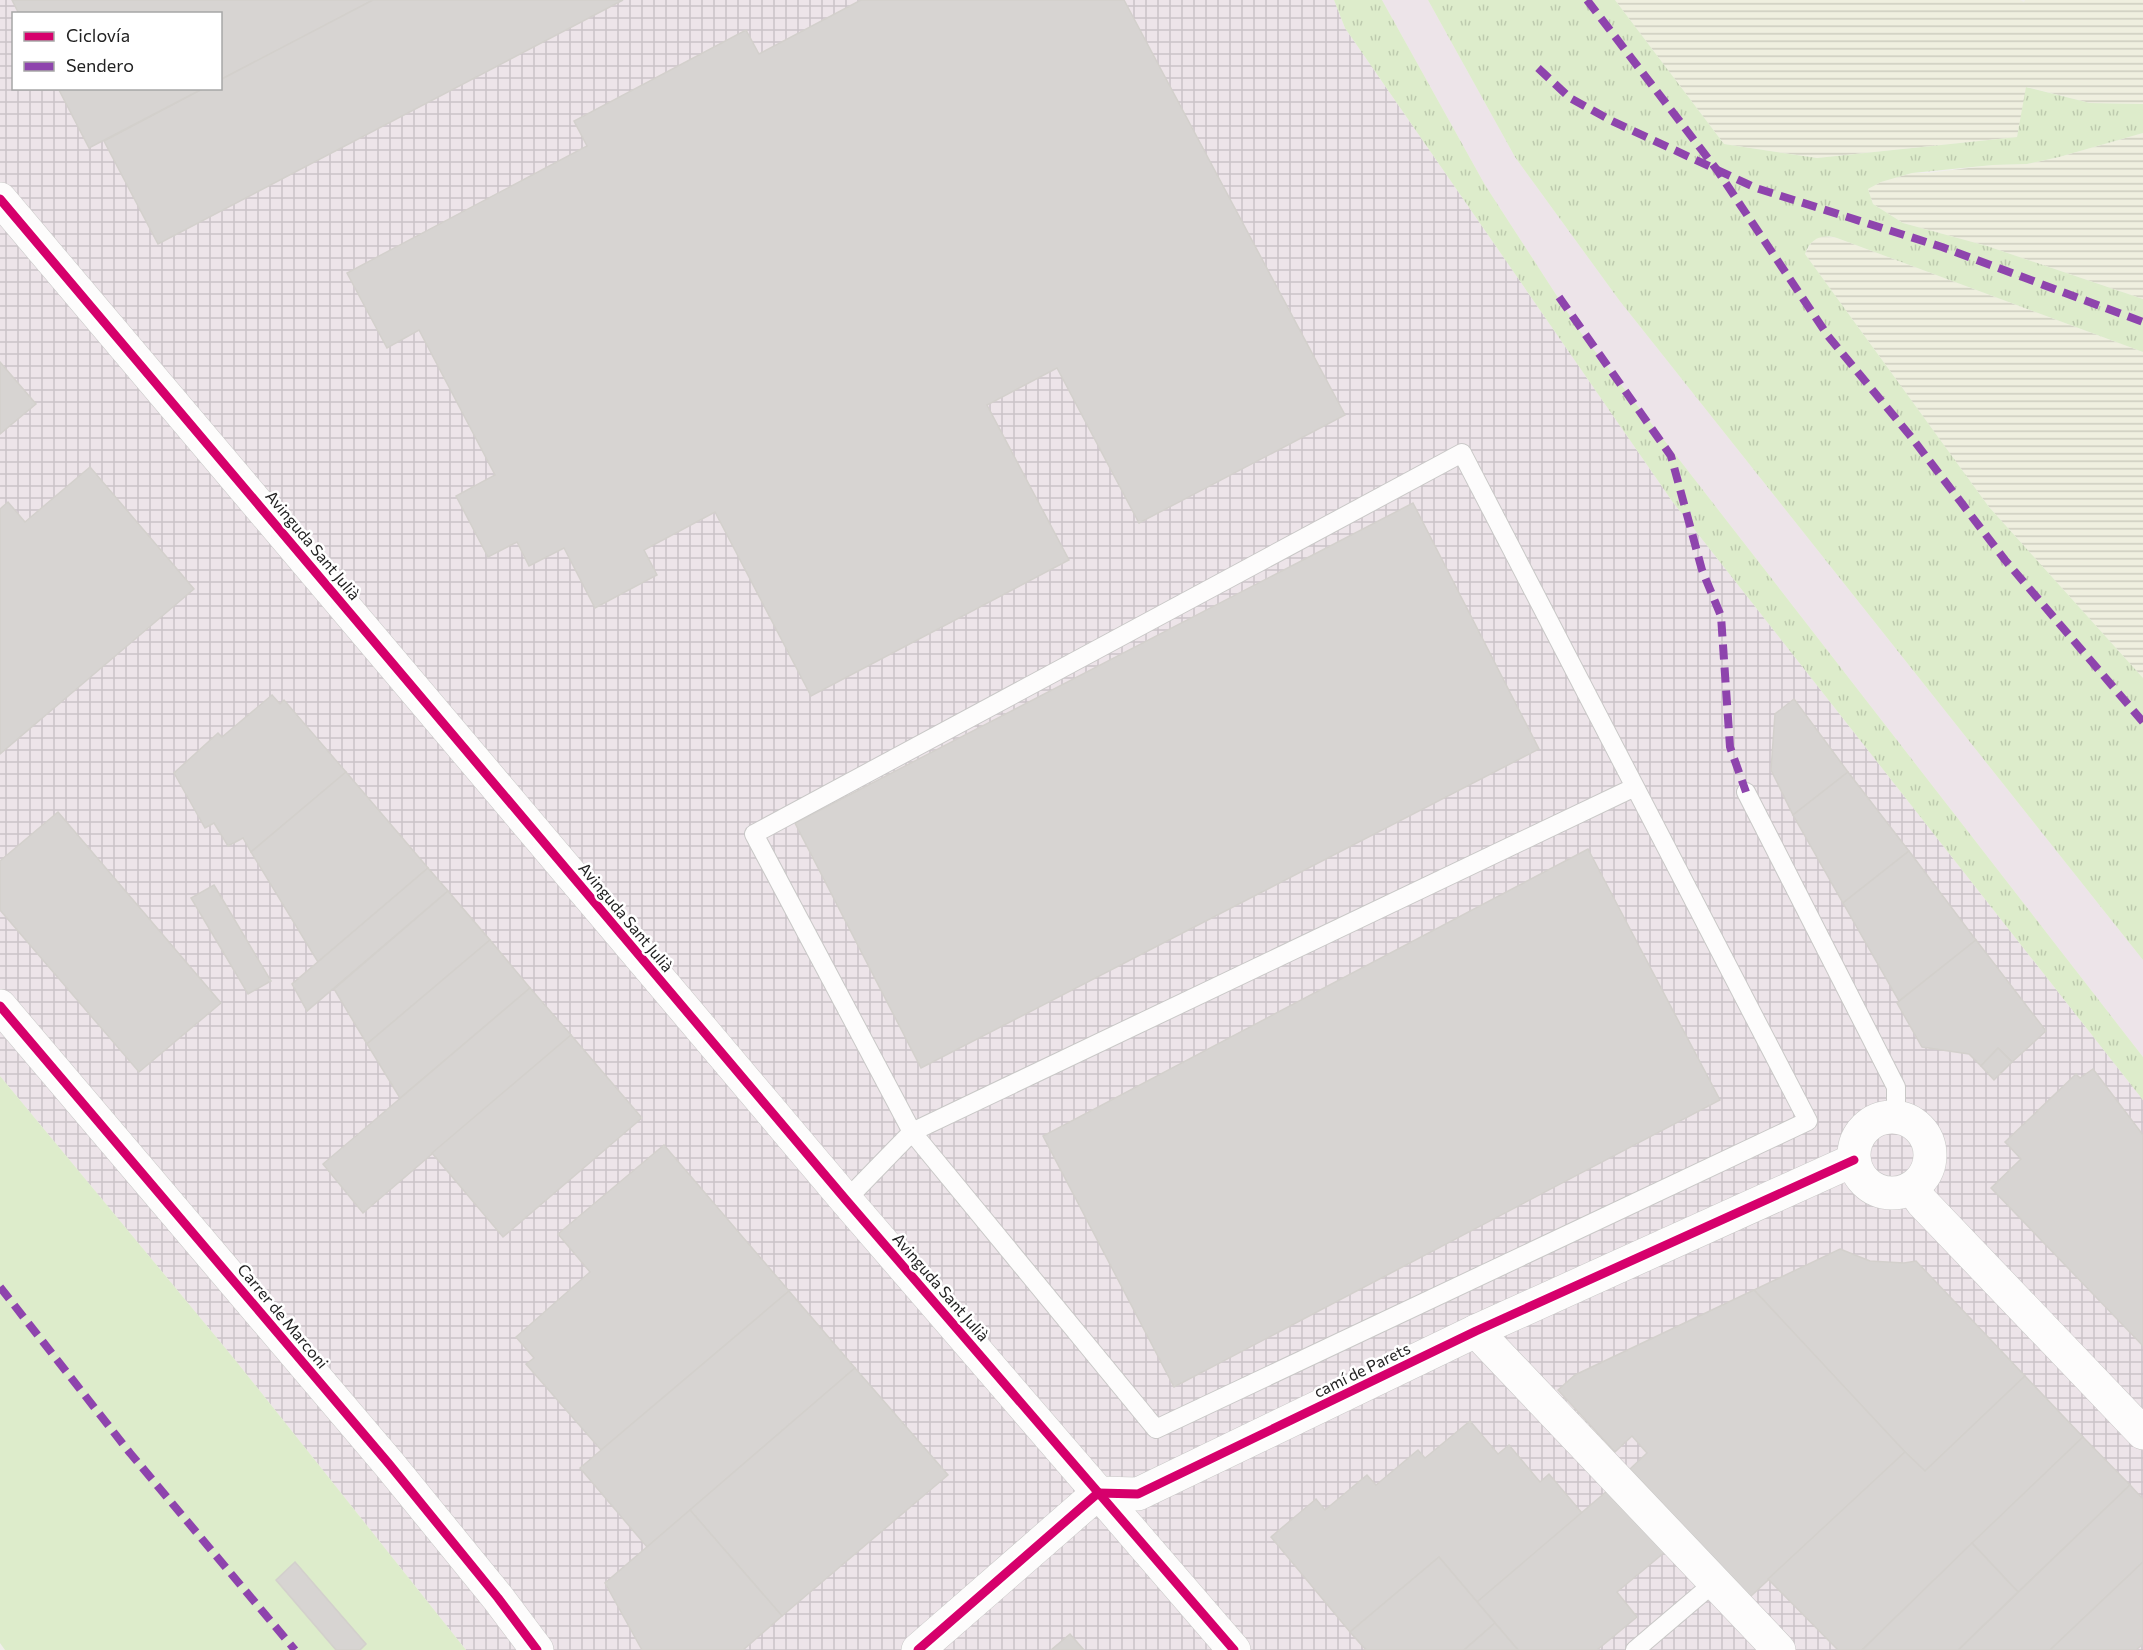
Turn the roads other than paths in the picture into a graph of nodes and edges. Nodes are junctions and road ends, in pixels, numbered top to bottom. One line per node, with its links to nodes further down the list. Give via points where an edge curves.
1 (0, 198): 9 (street, Avinguda Sant Julià)
2 (1635, 787): 6 (lane); 6 (lane, via 1808,1121 1156,1429); 6 (lane, via 1462,453 754,834)
3 (1746, 792): 5 (lane, via 1896,1088)
4 (0, 1006): 14 (street, Carrer de Marconi, via 389,1464)
5 (1896, 1117): 7 (street, via 1881,1119 1860,1134); 8 (street, via 1918,1127 1927,1139 1929,1167)
6 (912, 1132): 9 (lane)
7 (1854, 1160): 8 (street, via 1858,1173 1879,1191 1891,1194); 10 (street, camí de Parets)
8 (1912, 1188): 11 (street)
9 (846, 1200): 12 (street, Avinguda Sant Julià)
10 (1476, 1331): 12 (street, camí de Parets, via 1138,1494); 13 (street)
11 (2143, 1433)
12 (1098, 1493): 15 (street); 16 (street, Avinguda Sant Julià)
13 (1715, 1582): 17 (lane); 18 (street)
14 (537, 1650)
15 (918, 1650)
16 (1234, 1650)
17 (1635, 1650)
18 (1779, 1650)

